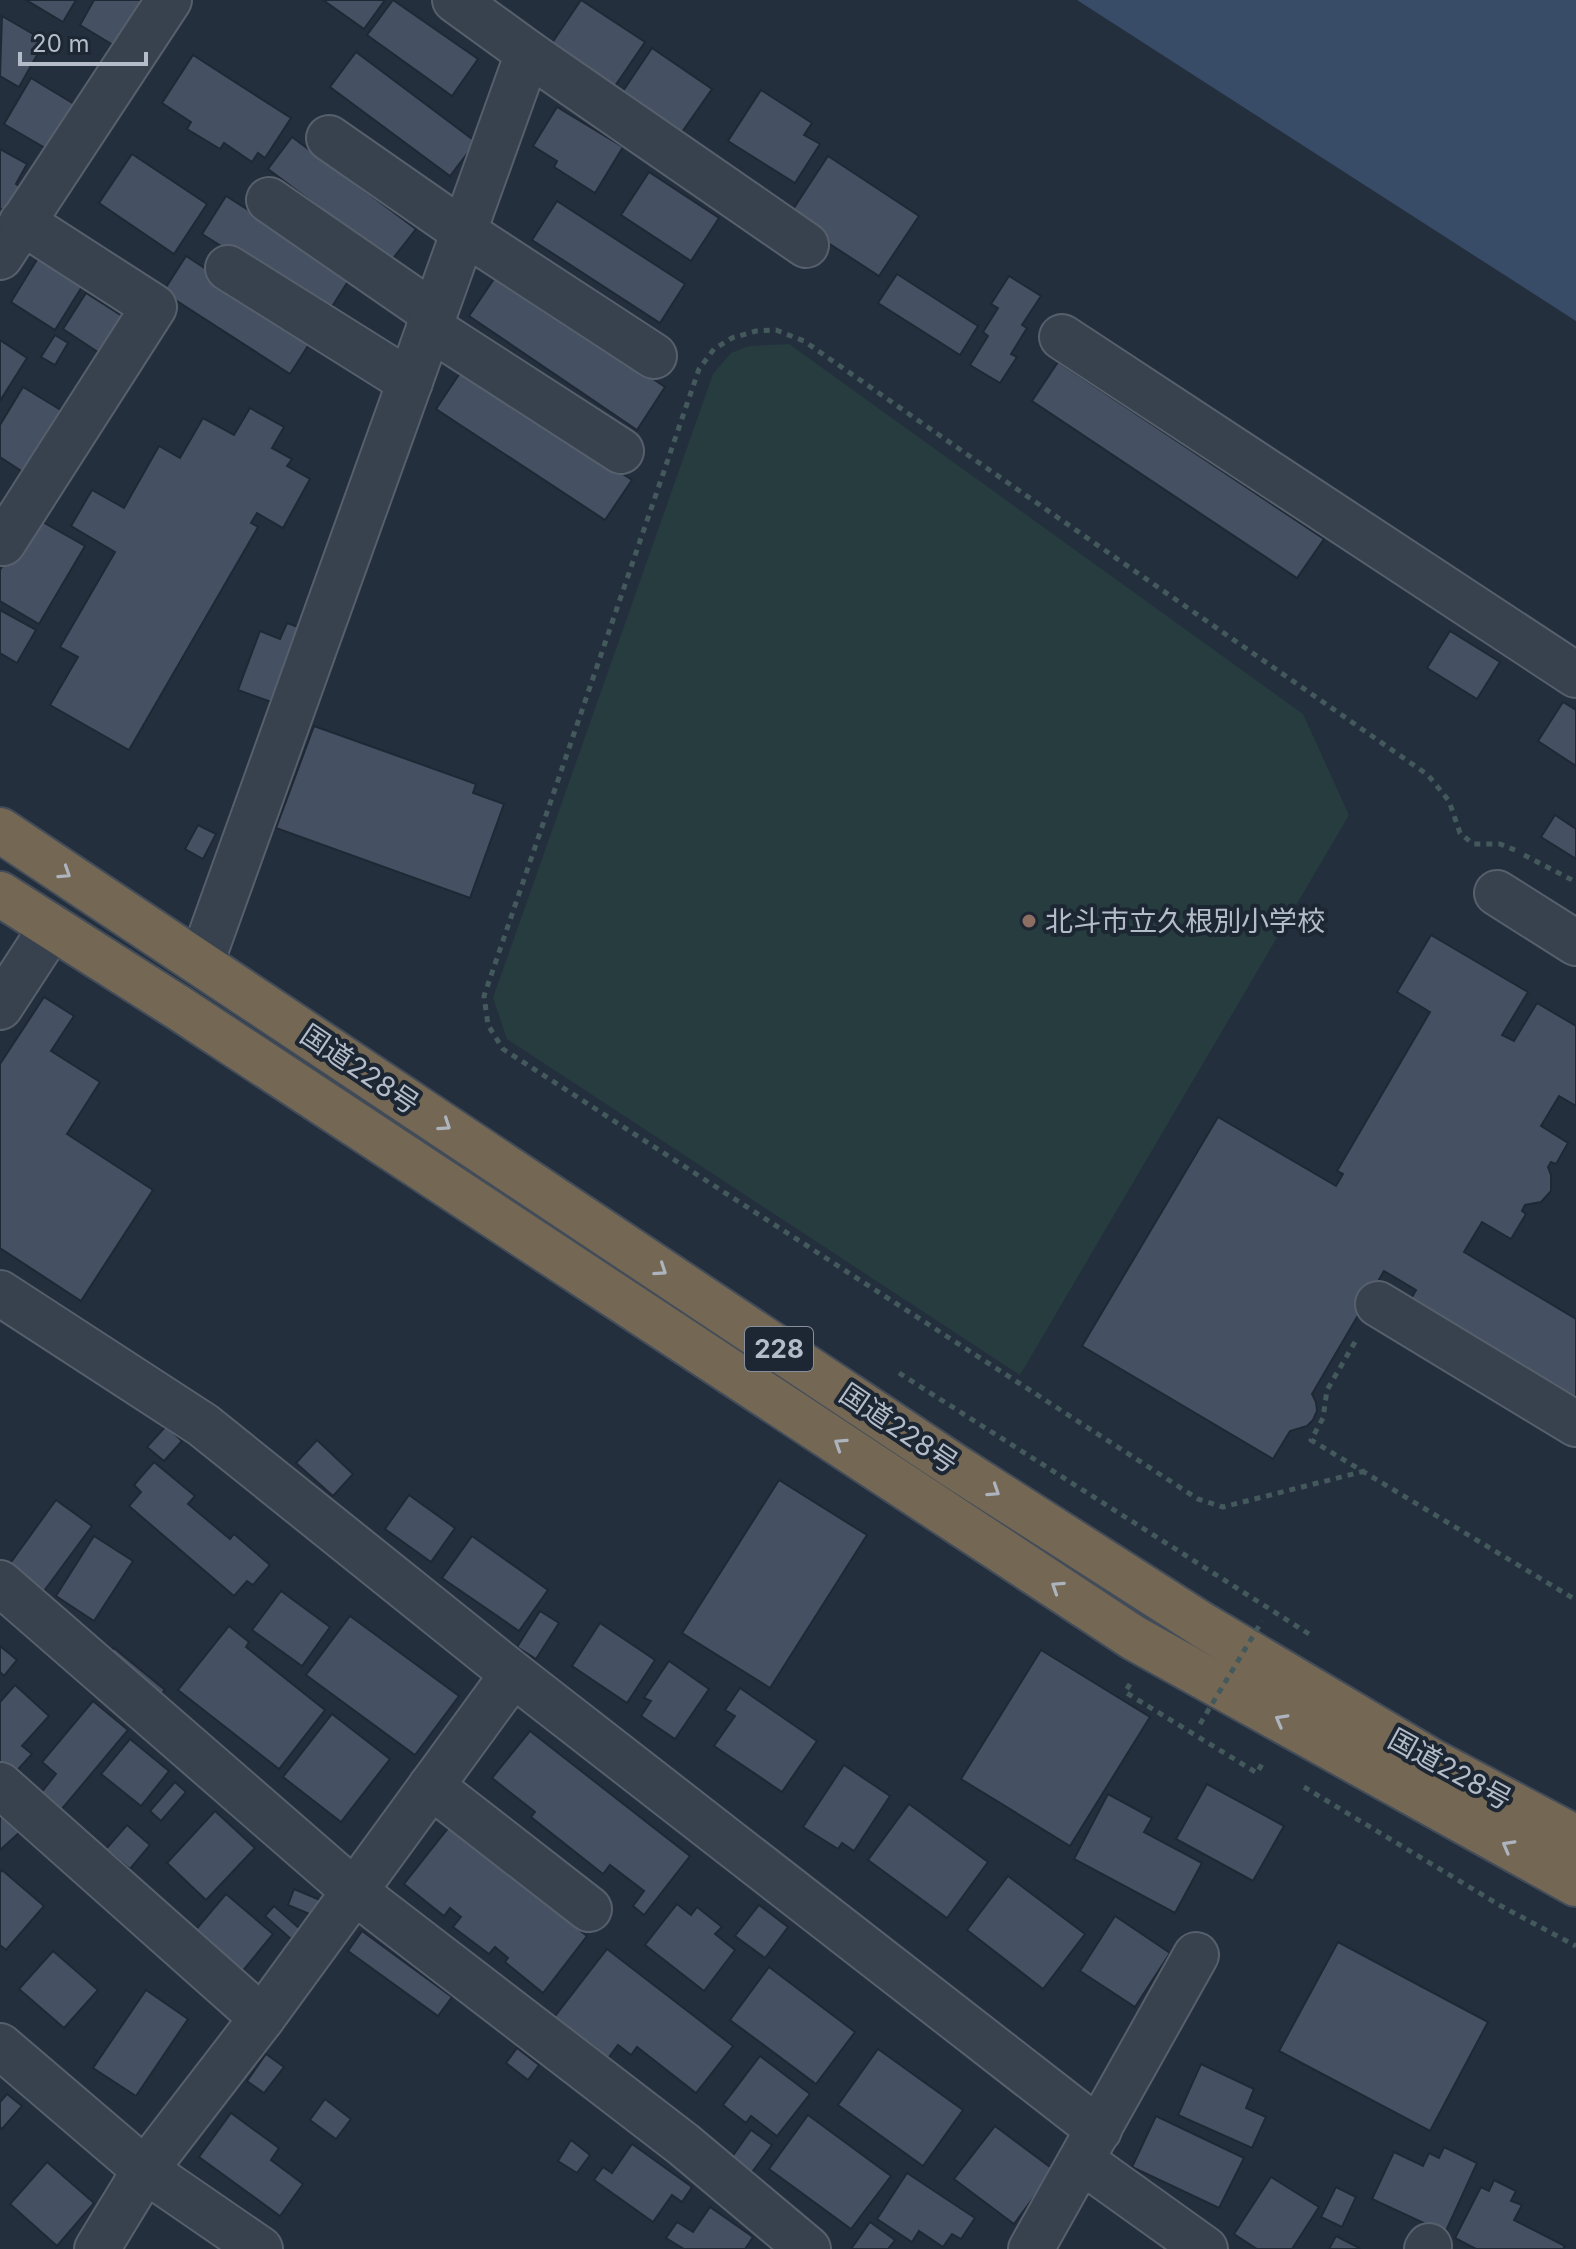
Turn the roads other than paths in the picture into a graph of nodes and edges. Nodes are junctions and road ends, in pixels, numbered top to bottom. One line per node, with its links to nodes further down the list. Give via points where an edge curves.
1 (169, 0): 7 (street)
2 (455, 0): 3 (street)
3 (528, 53): 6 (street); 8 (street)
4 (329, 138): 6 (street)
5 (269, 200): 10 (street)
6 (464, 232): 10 (street); 12 (street)
7 (11, 239): 15 (street, via 154,307)
8 (806, 245)
9 (228, 268): 13 (street)
10 (432, 320): 13 (street); 14 (street)
11 (1062, 337): 16 (street)
12 (654, 356)
13 (410, 382): 22 (street)
14 (621, 451)
15 (3, 543)
16 (1576, 675)
17 (0, 830): 22 (highway, 国道228号 / 228, one-way to 22)
18 (1497, 893): 21 (street)
19 (0, 894): 20 (highway, 国道228号 / 228)
20 (52, 927): 23 (street); 32 (highway, 国道228号 / 228, one-way to 20, via 1134,1638)
21 (1576, 943)
22 (201, 963): 31 (highway, 国道228号 / 228, one-way to 31, via 941,1457 1204,1626 1431,1761)
23 (0, 1007)
24 (0, 1293): 28 (street, via 203,1425)
25 (1378, 1304): 26 (street)
26 (1576, 1424)
27 (0, 1583): 33 (street)
28 (513, 1674): 30 (street); 38 (street)
29 (0, 1785): 36 (street)
30 (431, 1786): 33 (street); 34 (street)
31 (1576, 1838)
32 (1576, 1884)
33 (354, 1891): 36 (street); 42 (street, via 683,2144)
34 (589, 1909)
35 (1196, 1955): 38 (street)
36 (262, 2018): 39 (street)
37 (0, 2046): 39 (street)
38 (1090, 2146): 43 (street); 44 (street)
39 (145, 2170): 40 (street); 41 (street)
40 (97, 2249)
41 (260, 2249)
42 (808, 2249)
43 (1031, 2249)
44 (1205, 2249)

